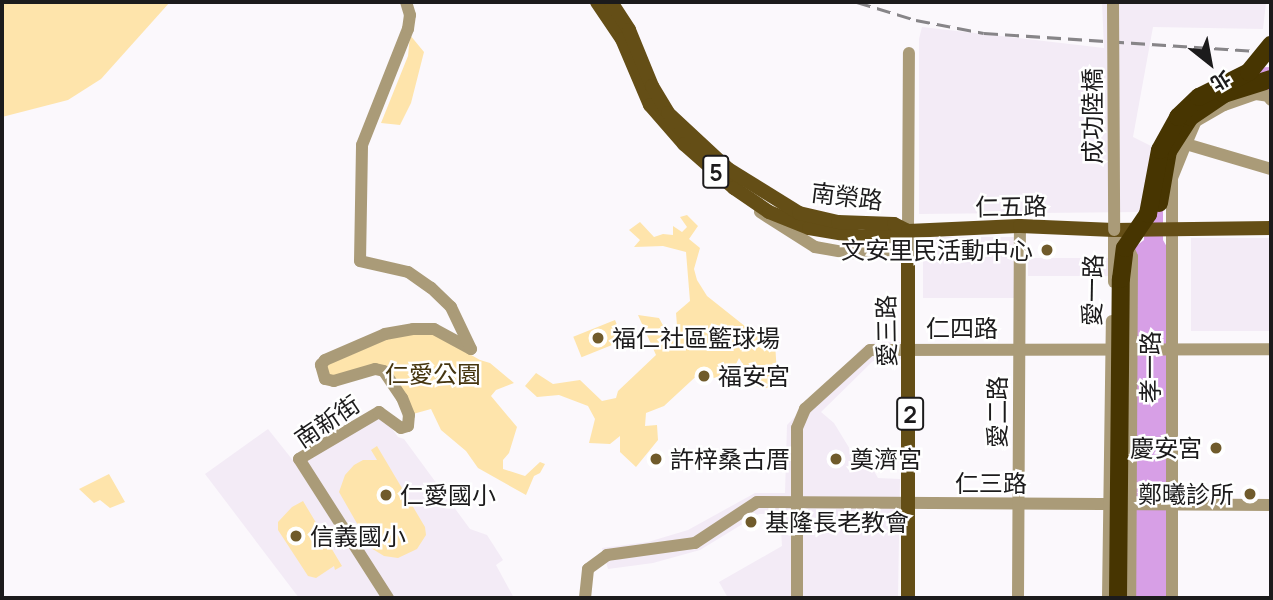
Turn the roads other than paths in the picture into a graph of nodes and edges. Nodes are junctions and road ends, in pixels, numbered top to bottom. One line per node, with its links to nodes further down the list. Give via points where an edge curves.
1 (407, 2): 30 (street, 南新街, via 408,29 362,145 360,261 408,272 431,288 451,307 471,349 434,329 413,329 385,334 325,360 321,365 325,379 334,381 375,369 384,371 409,415 408,426 401,428 379,412 299,459)
2 (597, 2): 10 (main road, 南榮路 / 5, via 622,39 650,105 684,144)
3 (611, 2): 15 (main road, 南榮路 / 5, via 668,113 728,169 799,213 838,222 894,224)
4 (1113, 2): 14 (street, 成功陸橋, bridge)
5 (1271, 45): 36 (highway, bridge, via 1250,72 1199,97 1178,117 1160,150 1148,214 1125,248 1121,279)
6 (909, 54): 15 (street)
7 (1270, 92): 8 (street, 孝一路, via 1202,117 1192,127); 36 (highway, bridge, via 1224,94 1190,117 1168,150 1153,219 1130,249)
8 (1186, 144): 9 (street); 12 (street, 孝一路, via 1172,178)
9 (1271, 169)
10 (734, 188): 15 (main road, 南榮路 / 5, via 769,212 809,228 862,236); 16 (street, 南榮路, via 777,225 815,247)
11 (1020, 226): 14 (main road, 仁五路); 15 (main road, 仁五路); 17 (street, 愛二路)
12 (1170, 226): 13 (main road, 仁五路); 14 (main road, 仁五路); 20 (street, 孝一路)
13 (1271, 228)
14 (1114, 230): 18 (street, 愛一路); 19 (street, 愛一路, via 1132,257)
15 (908, 231): 22 (main road, 愛三路 / 2)
16 (894, 254)
17 (1018, 349): 18 (street, 仁四路); 22 (street, 仁四路); 25 (street, 愛二路)
18 (1111, 349): 19 (street, 仁四路); 26 (street, 愛一路)
19 (1132, 349): 20 (street, 仁四路); 27 (street, 愛一路)
20 (1171, 349): 21 (street, 仁四路); 28 (street, 孝一路)
21 (1271, 349)
22 (909, 350): 23 (street, 仁四路, via 870,350 805,409 797,428); 24 (main road, 愛三路 / 2)
23 (797, 502): 24 (street, 仁三路); 31 (street, 仁三路, via 757,502 695,543 607,555 588,569); 32 (street, 仁四路)
24 (909, 504): 25 (street, 仁三路); 33 (main road, 愛三路 / 2)
25 (1018, 504): 26 (street, 仁三路); 34 (street, 愛二路)
26 (1109, 505): 27 (street, 仁三路); 35 (street, 愛一路)
27 (1132, 505): 28 (street, 仁三路); 37 (street, 愛一路)
28 (1172, 505): 29 (street, 仁三路); 38 (street, 孝一路)
29 (1271, 505)
30 (388, 598)
31 (585, 598)
32 (797, 598)
33 (908, 598)
34 (1018, 598)
35 (1108, 598)
36 (1120, 598)
37 (1130, 598)
38 (1172, 598)

